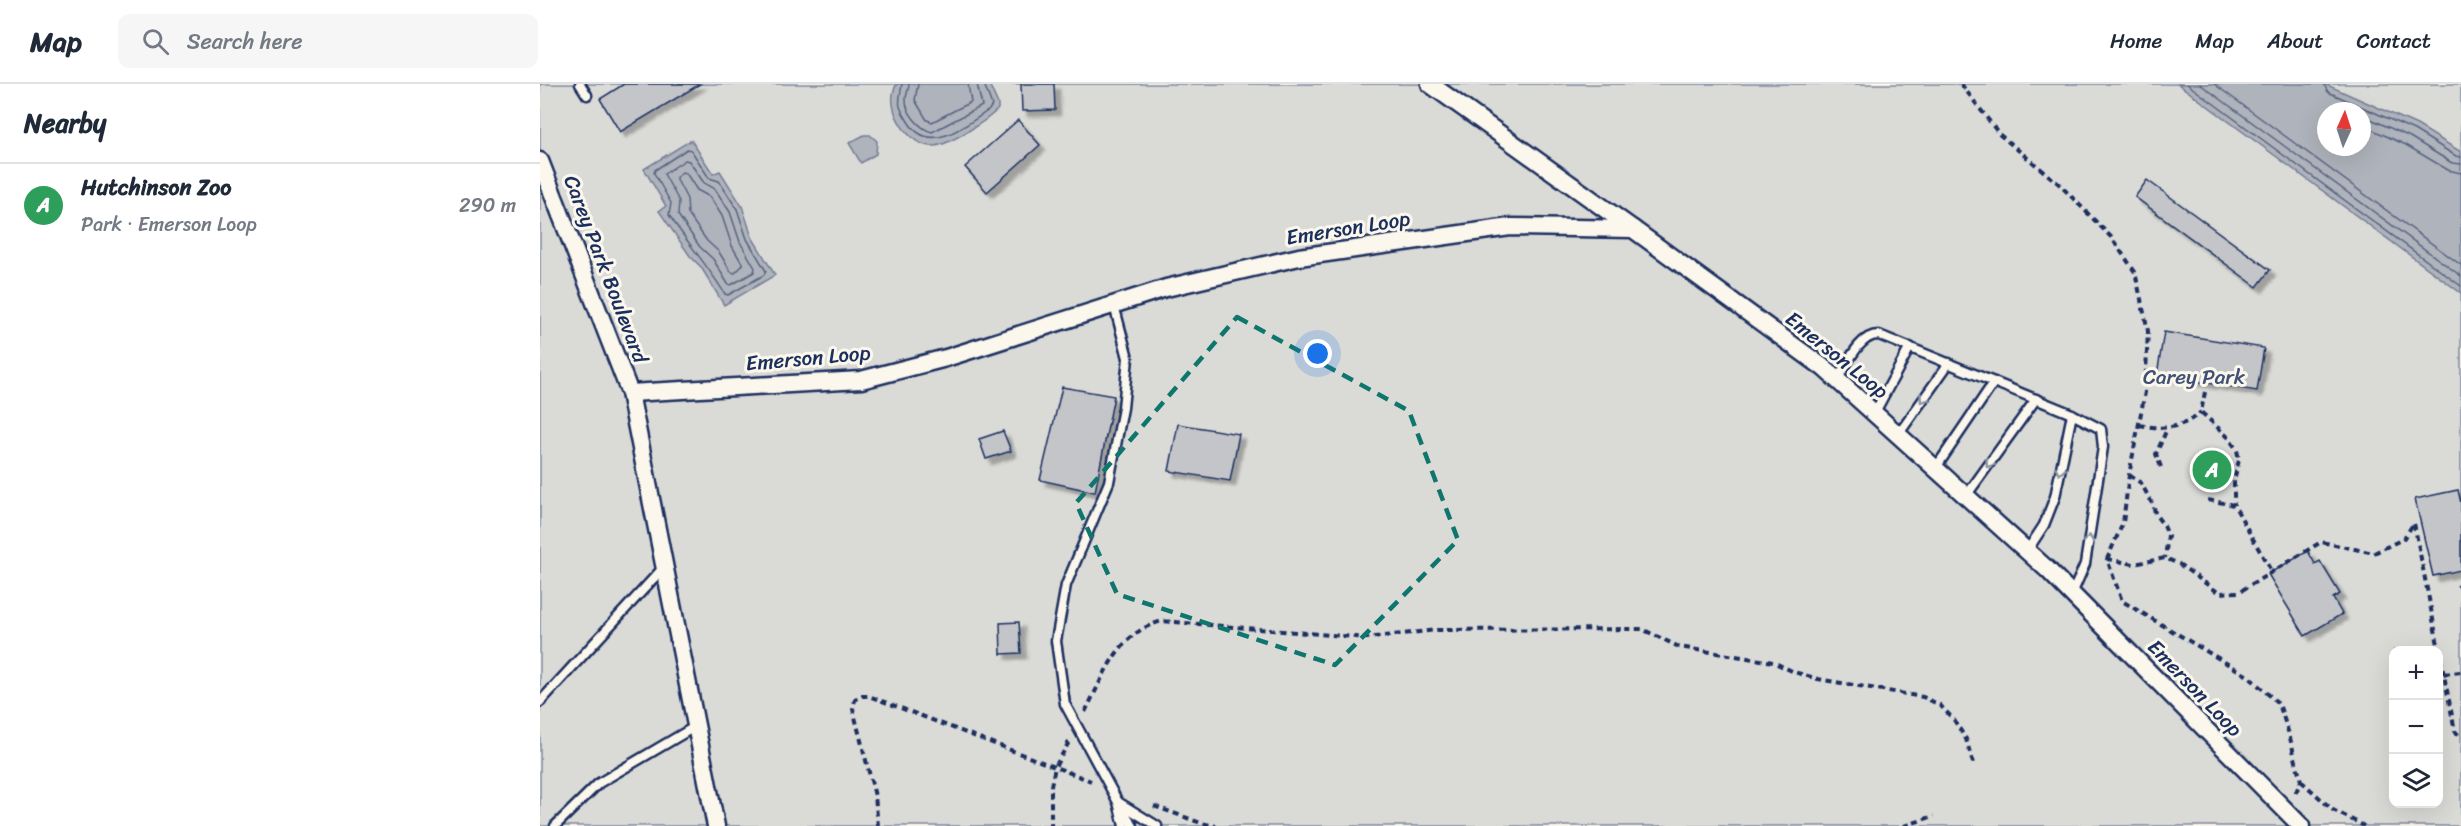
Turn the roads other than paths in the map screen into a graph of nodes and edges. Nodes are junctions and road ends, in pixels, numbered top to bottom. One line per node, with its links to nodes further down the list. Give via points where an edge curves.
1 (580, 84): 3 (lane)
2 (1430, 84): 5 (street)
3 (587, 95)
4 (540, 161): 11 (street, Carey Park Boulevard)
5 (1633, 229): 6 (street, Emerson Loop, via 1510,227 1299,257 1166,288); 9 (street, Emerson Loop)
6 (1114, 305): 11 (street, Emerson Loop, via 946,358 861,380); 23 (lane, via 1128,358 1123,408 1109,482 1066,585 1056,641 1065,704)
7 (1910, 347): 8 (lane); 9 (lane, via 1871,334); 13 (lane)
8 (1949, 363): 10 (lane); 15 (lane, one-way to 15)
9 (1837, 380): 13 (street, Emerson Loop)
10 (1994, 382): 12 (lane); 16 (lane)
11 (630, 393): 19 (street)
12 (2036, 399): 14 (lane); 17 (lane, one-way to 17)
13 (1874, 414): 15 (street, Emerson Loop)
14 (2072, 414): 18 (lane, one-way to 18, via 2055,497 2044,525); 20 (lane, one-way to 14, via 2085,564 2103,447 2101,429)
15 (1898, 435): 16 (street, Emerson Loop)
16 (1935, 469): 17 (street, Emerson Loop)
17 (1966, 496): 18 (street, Emerson Loop)
18 (2027, 551): 20 (street, Emerson Loop)
19 (664, 567): 21 (lane); 22 (street)
20 (2072, 594): 29 (street, Emerson Loop)
21 (540, 702)
22 (696, 726): 24 (lane, via 599,783); 25 (street)
23 (1118, 802): 26 (lane); 27 (lane); 28 (lane)
24 (555, 826)
25 (716, 826)
26 (1124, 826)
27 (1132, 826)
28 (1157, 826)
29 (2301, 826)

